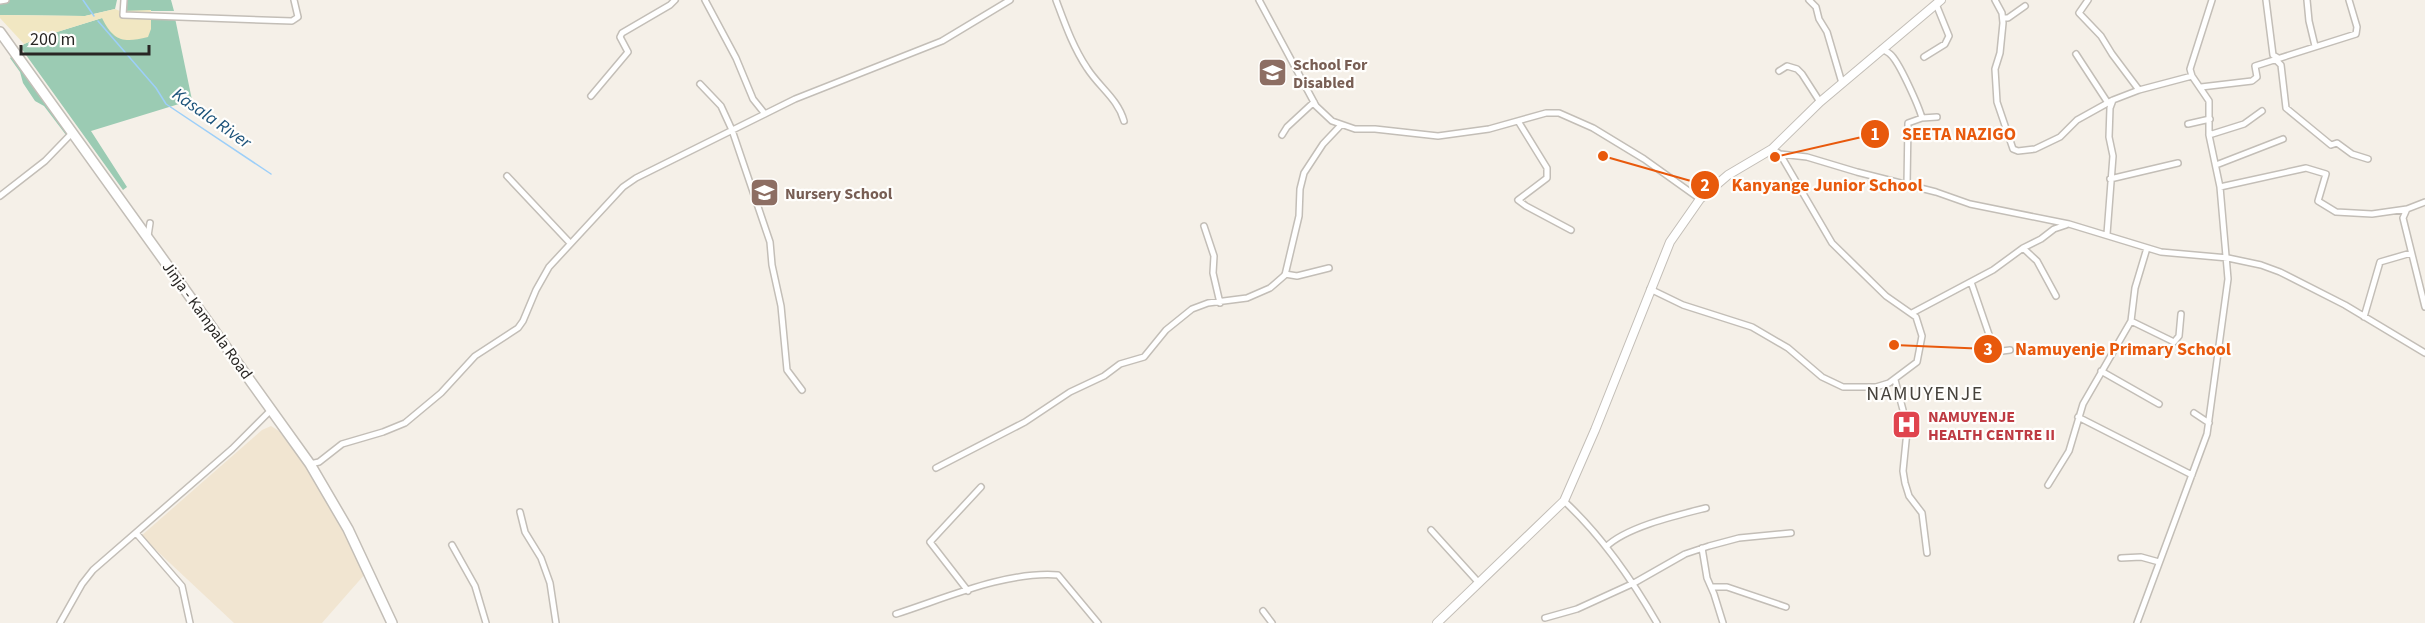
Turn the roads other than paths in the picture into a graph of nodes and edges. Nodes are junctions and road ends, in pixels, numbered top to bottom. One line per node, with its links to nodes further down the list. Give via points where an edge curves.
1 (6, 0): 16 (street)
2 (124, 0): 3 (street, via 123,15 292,21 298,17)
3 (294, 0)
4 (675, 0): 32 (street, via 622,33 620,37 628,52)
5 (705, 0): 37 (street, via 753,99)
6 (1011, 0): 37 (street, via 942,41)
7 (1056, 0): 41 (street, via 1079,55 1102,89 1118,104)
8 (1259, 0): 33 (street)
9 (1809, 0): 28 (street, via 1827,32)
10 (1995, 0): 19 (street)
11 (2088, 0): 31 (street, via 2079,13 2101,36)
12 (2212, 0): 27 (street, via 2193,57)
13 (2266, 0): 25 (street, via 2273,55)
14 (2307, 0): 21 (street)
15 (2349, 0): 21 (street, via 2356,34)
16 (0, 1)
17 (1938, 2): 22 (street); 24 (street, via 1949,36 1945,44)
18 (2025, 6): 19 (street)
19 (2003, 18): 35 (street, via 1995,73 1999,109 2013,148 2035,149 2060,137 2077,120)
20 (0, 32): 46 (highway, Jinja - Kampala Road)
21 (2315, 46): 25 (street)
22 (1882, 50): 28 (street); 39 (street, via 1896,62)
23 (2076, 54): 35 (street)
24 (1924, 57)
25 (2277, 59): 30 (street, via 2255,66 2257,77 2252,81); 52 (street, via 2286,108 2331,146 2337,143)
26 (1779, 71): 34 (street, via 1787,66 1797,69)
27 (2192, 76): 30 (street); 31 (street)
28 (1842, 83): 34 (street)
29 (700, 84): 45 (street, via 721,106)
30 (2201, 87): 40 (street, via 2209,101)
31 (2139, 90): 35 (street)
32 (591, 96)
33 (1314, 102): 44 (street, via 1326,117); 47 (street)
34 (1820, 102): 50 (street)
35 (2110, 102): 56 (street)
36 (2262, 111): 48 (street, via 2244,124)
37 (765, 114): 45 (street)
38 (1936, 117): 39 (street)
39 (1922, 118): 57 (street, via 1908,123)
40 (2210, 119): 43 (street); 48 (street)
41 (1124, 121)
42 (1518, 121): 44 (street, via 1438,136); 60 (street, via 1550,112 1575,119 1644,159); 66 (street, via 1547,168 1547,178 1518,200)
43 (2188, 124)
44 (1341, 125): 75 (street, via 1304,173 1299,216)
45 (732, 130): 69 (street, via 623,187); 91 (street, via 770,242 782,306 787,370)
46 (73, 132): 59 (street, via 45,161); 68 (highway, Jinja - Kampala Road)
47 (1282, 135)
48 (2209, 135): 54 (street)
49 (2283, 140): 54 (street)
50 (1772, 149): 51 (street); 60 (street, via 1728,175)
51 (1780, 154): 57 (street, via 1807,156); 83 (street, via 1832,243 1886,296)
52 (2368, 159)
53 (2178, 163): 56 (street)
54 (2216, 165): 58 (street)
55 (507, 176): 69 (street)
56 (2110, 179): 67 (street)
57 (1906, 184): 64 (street, via 1970,204)
58 (2220, 187): 62 (street, via 2306,168 2326,174 2318,201 2336,212 2372,214); 73 (street)
59 (0, 196)
60 (1700, 199): 79 (street, via 1670,242)
61 (2425, 202): 62 (street)
62 (2407, 209): 72 (street, via 2403,218)
63 (150, 223): 68 (street)
64 (2069, 224): 67 (street); 70 (street)
65 (1204, 226): 81 (street, via 1214,256 1213,273)
66 (1571, 230)
67 (2107, 234): 71 (street)
68 (148, 236): 93 (highway, Jinja - Kampala Road)
69 (570, 243): 97 (street, via 540,280 518,328 475,356 441,393 405,423 342,444 319,462)
70 (2023, 248): 77 (street); 80 (street, via 2037,261)
71 (2147, 248): 73 (street); 86 (street)
72 (2411, 253): 78 (street); 85 (street, via 2380,262)
73 (2228, 258): 85 (street, via 2280,272); 96 (street)
74 (1329, 268): 75 (street, via 1295,276)
75 (1285, 274): 81 (street, via 1270,288)
76 (2425, 280): 78 (street)
77 (1971, 282): 83 (street); 87 (street, via 1995,352)
78 (2419, 283): 82 (street)
79 (1650, 289): 90 (street, via 1683,305 1752,327 1788,348 1822,377 1843,387 1876,387); 102 (street)
80 (2056, 296)
81 (1220, 303): 98 (street, via 1192,309 1166,330 1144,357 1120,364 1026,422)
82 (2425, 307)
83 (1912, 313): 90 (street, via 1922,330 1917,362)
84 (2181, 314): 86 (street, via 2179,336 2174,342)
85 (2364, 317): 88 (street)
86 (2130, 321): 89 (street)
87 (2010, 350)
88 (2425, 353)
89 (2101, 371): 92 (street); 95 (street)
90 (1894, 380): 111 (street, via 1907,431 1905,483 1922,513)
91 (802, 390)
92 (2159, 405)
93 (272, 409): 97 (highway, Jinja - Kampala Road); 106 (street)
94 (2194, 413): 96 (street)
95 (2078, 417): 99 (street); 100 (street, via 2069,451)
96 (2209, 423): 99 (street)
97 (310, 464): 124 (highway, Jinja - Kampala Road, via 348,529)
98 (936, 468)
99 (2192, 475): 113 (street)
100 (2048, 485)
101 (981, 487): 117 (street, via 930,542)
102 (1564, 501): 109 (street); 114 (street)
103 (1706, 507): 109 (street, via 1653,523 1617,538)
104 (520, 512): 126 (street, via 525,532 541,558)
105 (1431, 530): 114 (street)
106 (136, 533): 122 (street, via 88,576); 123 (street, via 182,586)
107 (1791, 533): 110 (street, via 1739,538)
108 (452, 545): 125 (street, via 475,586)
109 (1606, 547): 115 (street)
110 (1702, 548): 115 (street); 116 (street)
111 (1927, 553)
112 (2121, 558): 113 (street, via 2140,556)
113 (2158, 562): 132 (street)
114 (1479, 583): 129 (street)
115 (1635, 583): 121 (street, via 1577,609); 130 (street)
116 (1712, 587): 118 (street, via 1727,587); 131 (street)
117 (968, 591): 120 (street); 127 (street, via 1034,574 1058,576)
118 (1786, 607)
119 (1263, 611): 128 (street)
120 (896, 614)
121 (1545, 618)
122 (60, 623)
123 (190, 623)
124 (392, 623)
125 (486, 623)
126 (556, 623)
127 (1098, 623)
128 (1272, 623)
129 (1437, 623)
130 (1657, 623)
131 (1723, 623)
132 (2137, 623)

